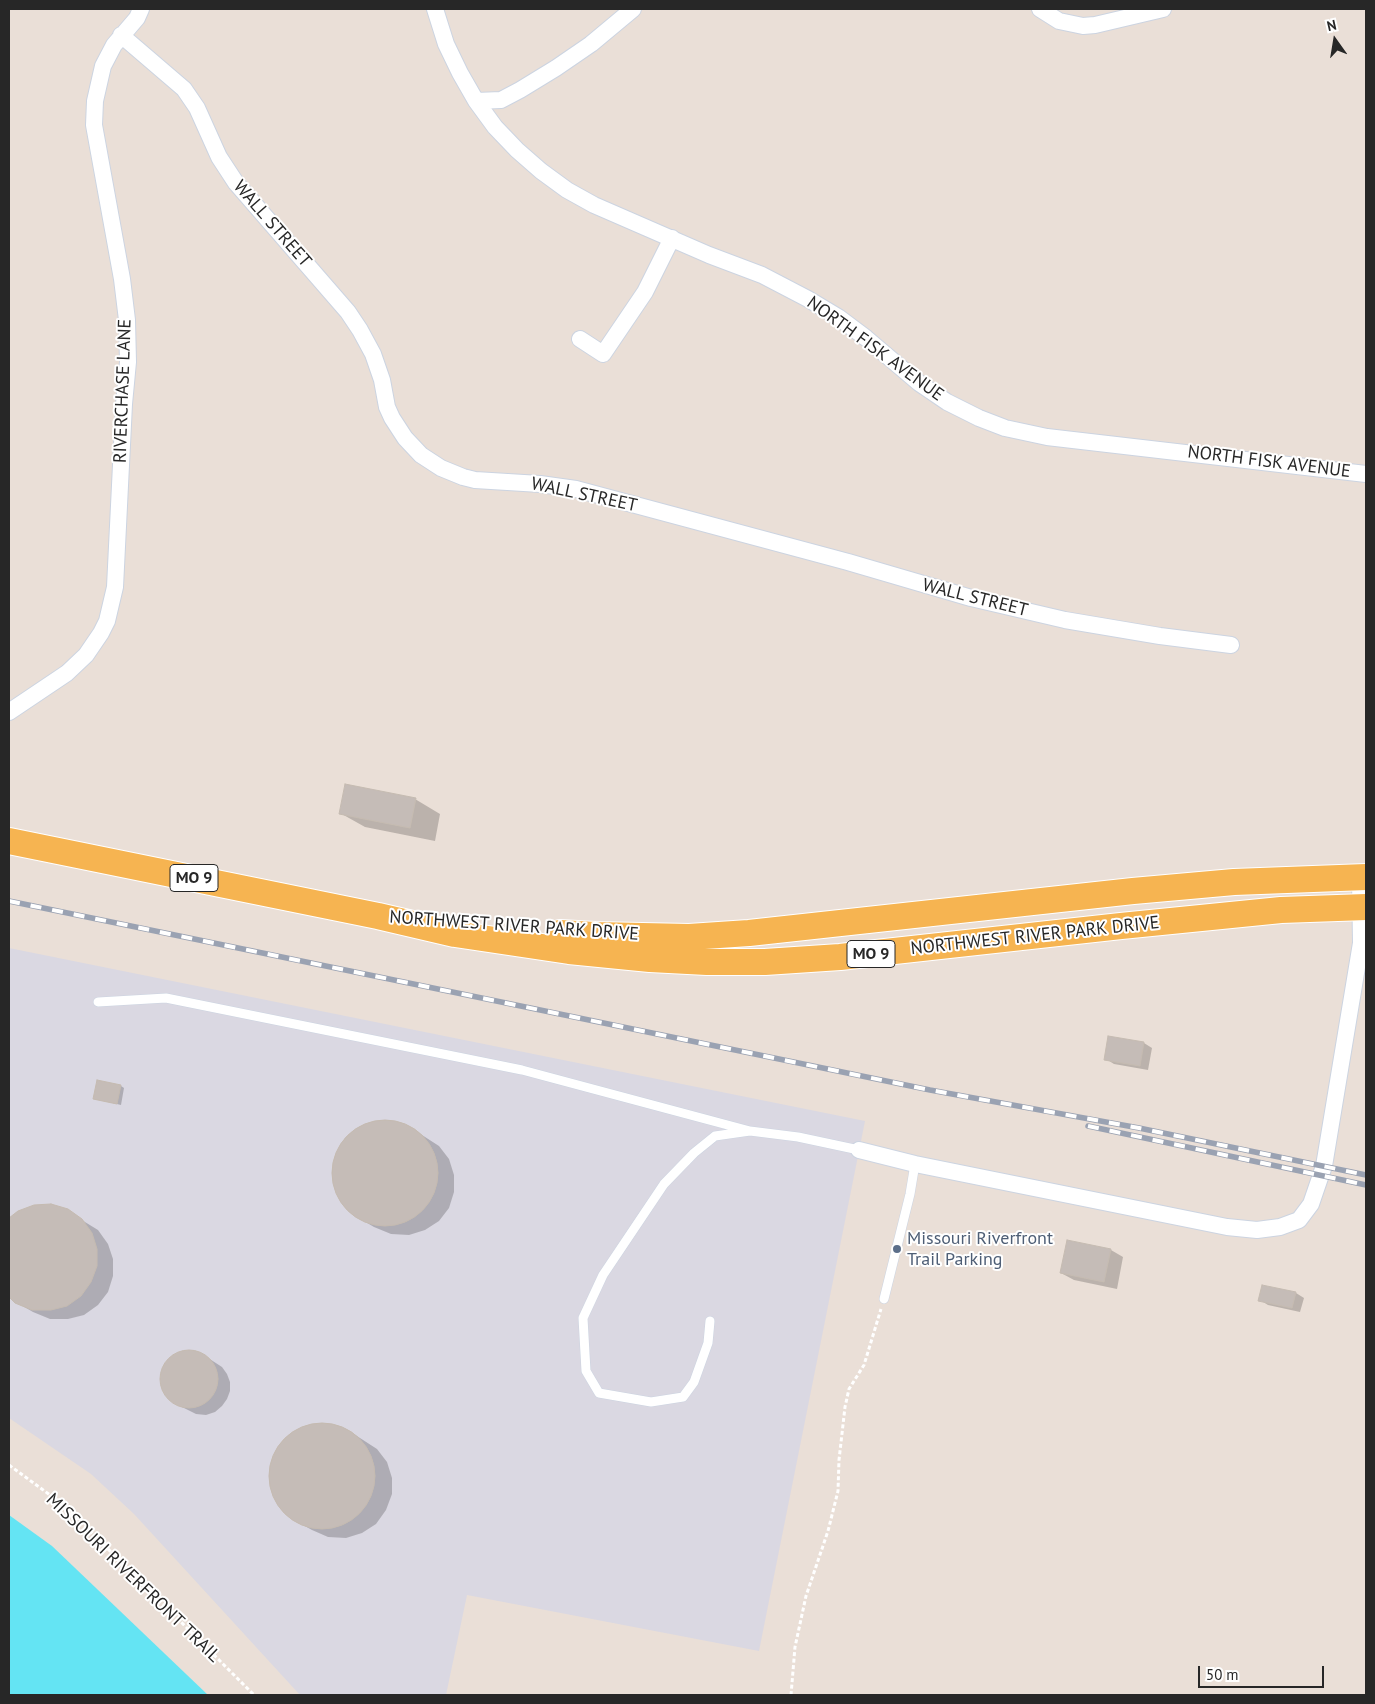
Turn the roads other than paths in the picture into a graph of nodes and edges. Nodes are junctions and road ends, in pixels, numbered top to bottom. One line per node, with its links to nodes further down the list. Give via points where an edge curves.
1 (140, 9): 6 (street, RIVERCHASE LANE, via 137,18)
2 (435, 9): 7 (street, NORTH FISK AVENUE, via 450,51)
3 (633, 9): 7 (street, via 591,44 520,90 501,100)
4 (1163, 9): 5 (street, via 1083,26 1059,21)
5 (1044, 12)
6 (121, 35): 11 (street, WALL STREET, via 184,89 236,183 360,330 373,354 387,407 405,438 421,455 441,468 475,480 576,490 971,598 1065,620); 12 (street, RIVERCHASE LANE, via 101,74 94,125 127,320 128,362 115,588 107,621 86,655 67,673)
7 (476, 101): 8 (street, NORTH FISK AVENUE, via 517,150 568,190 594,205)
8 (672, 238): 9 (street, via 645,292 603,354); 10 (street, NORTH FISK AVENUE, via 762,275 808,299 866,338 947,402 1005,428 1047,437)
9 (580, 339)
10 (1366, 474)
11 (1231, 645)
12 (9, 712)
13 (9, 841): 16 (main road, NORTHWEST RIVER PARK DRIVE / MO 9)
14 (1363, 877): 15 (street); 16 (main road, NORTHWEST RIVER PARK DRIVE / MO 9, via 1133,890 689,937 528,931)
15 (1364, 907): 16 (main road, NORTHWEST RIVER PARK DRIVE / MO 9, via 1281,910 840,957 765,962 650,960 568,951 455,934); 20 (street, via 1361,943 1324,1166 1311,1204 1299,1220 1257,1230 1227,1227)
16 (378, 916)
17 (98, 1002): 18 (lane, via 166,998 522,1070)
18 (750, 1131): 19 (lane); 22 (lane, via 715,1136 694,1153 664,1184 635,1226 603,1275 583,1318 586,1371 600,1394 651,1402 683,1397 694,1382 708,1343)
19 (859, 1150): 20 (street)
20 (915, 1164): 21 (lane)
21 (884, 1299)
22 (710, 1321)

